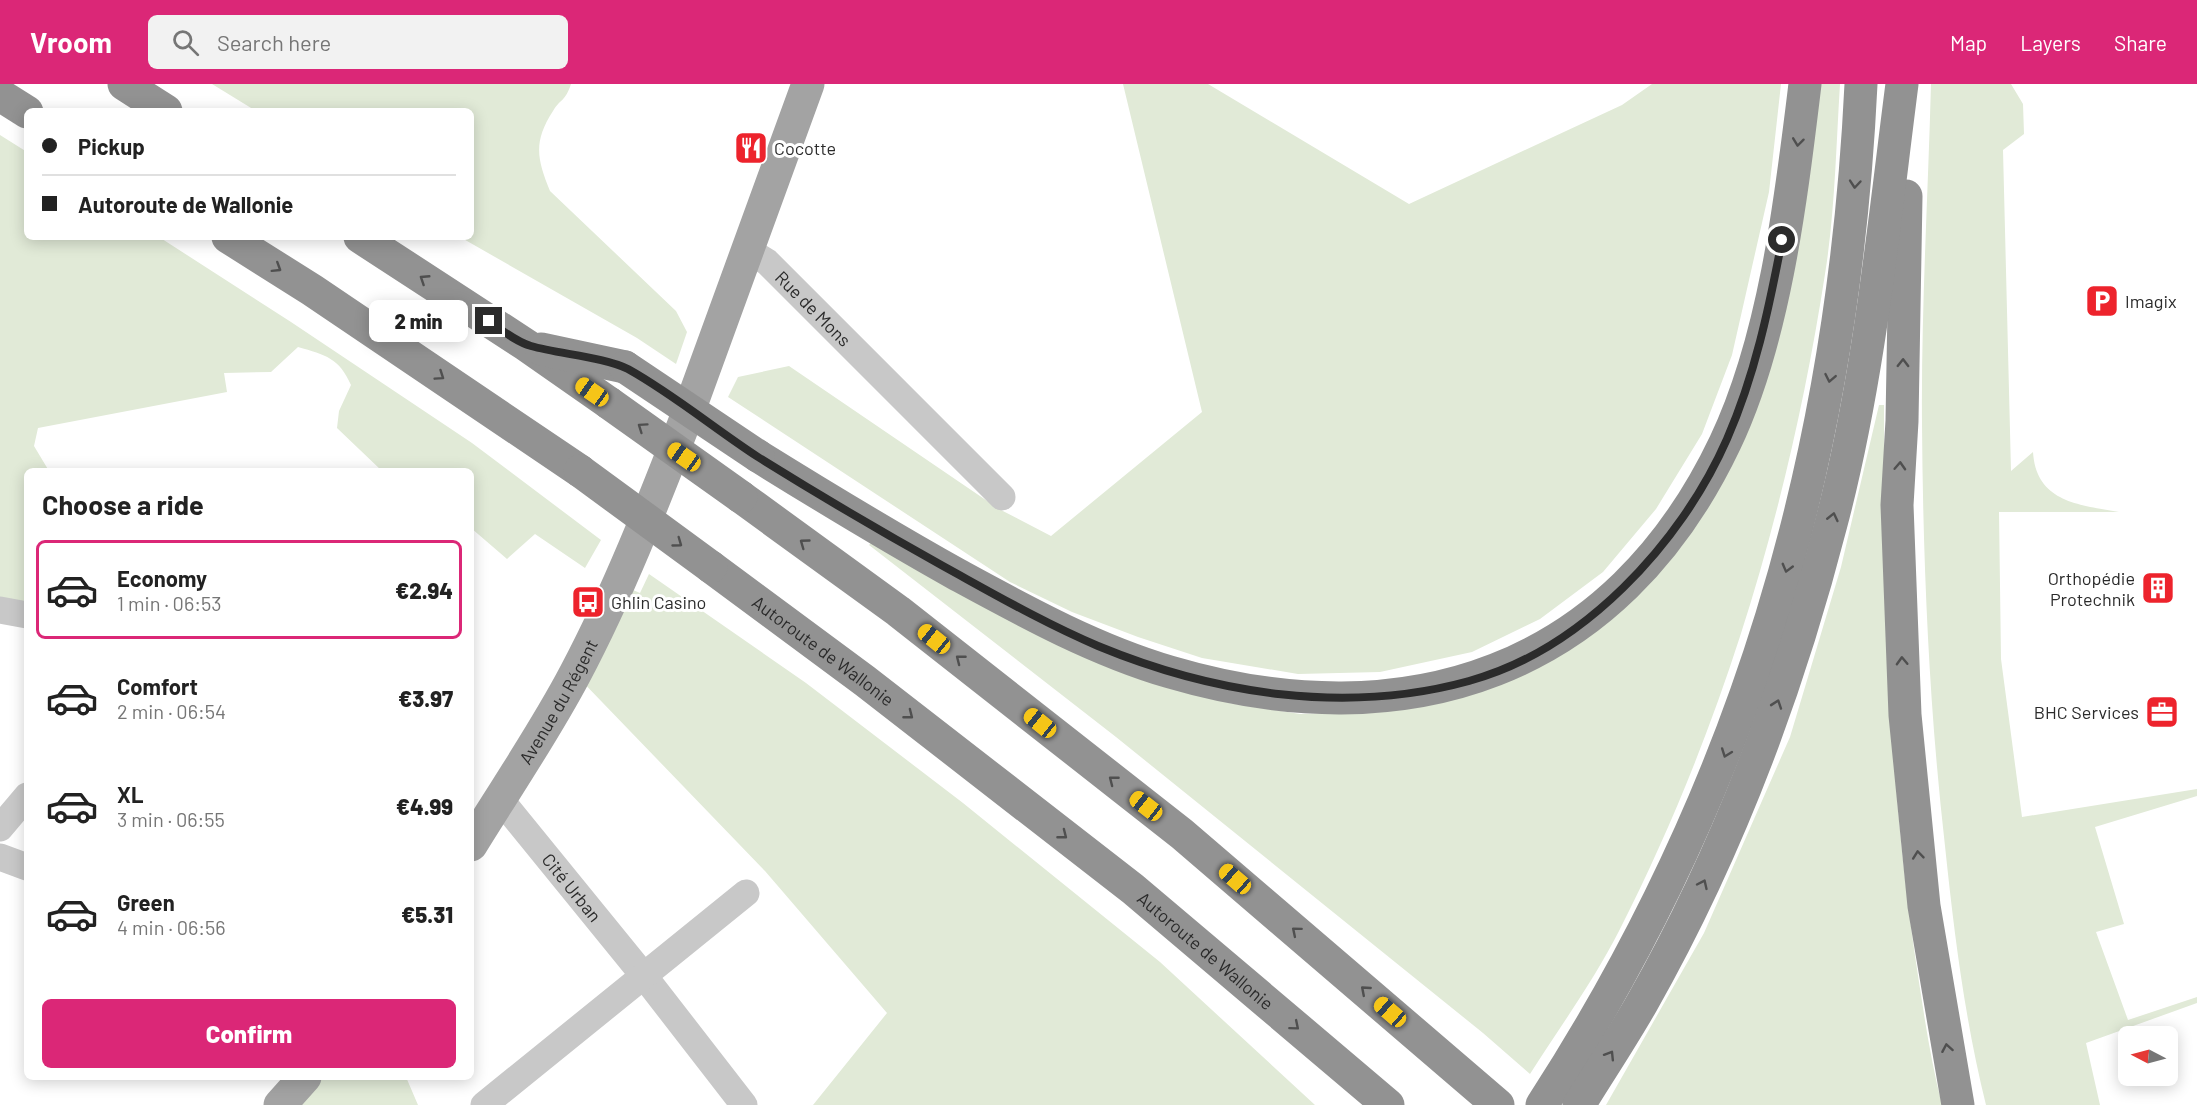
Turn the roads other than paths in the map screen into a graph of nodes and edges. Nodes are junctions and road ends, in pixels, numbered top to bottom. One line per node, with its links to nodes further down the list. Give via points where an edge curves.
1 (124, 84): 8 (highway)
2 (808, 84): 12 (main road)
3 (1805, 84): 13 (highway, one-way to 13, bridge, via 1795,171 1765,327 1726,441 1696,497 1662,546 1622,589 1578,626 1530,656 1473,680 1416,693 1349,698 1227,687 1097,646 1022,610 855,518 625,367)
4 (1861, 84): 31 (highway, one-way to 31, via 1848,257 1835,353 1811,475 1782,585 1721,766 1675,870 1599,1016)
5 (1902, 84): 32 (highway, one-way to 5, via 1641,1004 1725,837 1761,748 1804,620 1832,522 1854,420)
6 (1907, 84): 33 (highway, one-way to 6, via 1924,906 1902,672 1898,505)
7 (0, 95): 9 (highway)
8 (161, 108)
9 (24, 110)
10 (233, 240): 29 (highway, Autoroute de Wallonie, one-way to 29, bridge, via 580,471 865,681 1133,889)
11 (365, 240): 13 (highway, one-way to 11)
12 (748, 250): 14 (street, Rue de Mons, via 767,262); 17 (main road, Avenue du Régent, via 619,584 575,674)
13 (526, 345): 30 (highway, one-way to 13, bridge, via 1182,834 898,610)
14 (1002, 497)
15 (0, 610): 16 (street)
16 (24, 614)
17 (500, 799): 20 (main road, Avenue du Régent); 24 (street, Cité Urban)
18 (24, 800): 19 (street)
19 (0, 828)
20 (474, 840)
21 (0, 857): 22 (street)
22 (24, 866)
23 (746, 893): 24 (street)
24 (644, 976): 27 (street); 28 (street, Cité Urban)
25 (302, 1080): 26 (main road)
26 (280, 1105)
27 (484, 1105)
28 (744, 1105)
29 (1388, 1105)
30 (1498, 1105)
31 (1542, 1105)
32 (1579, 1105)
33 (1958, 1105)

